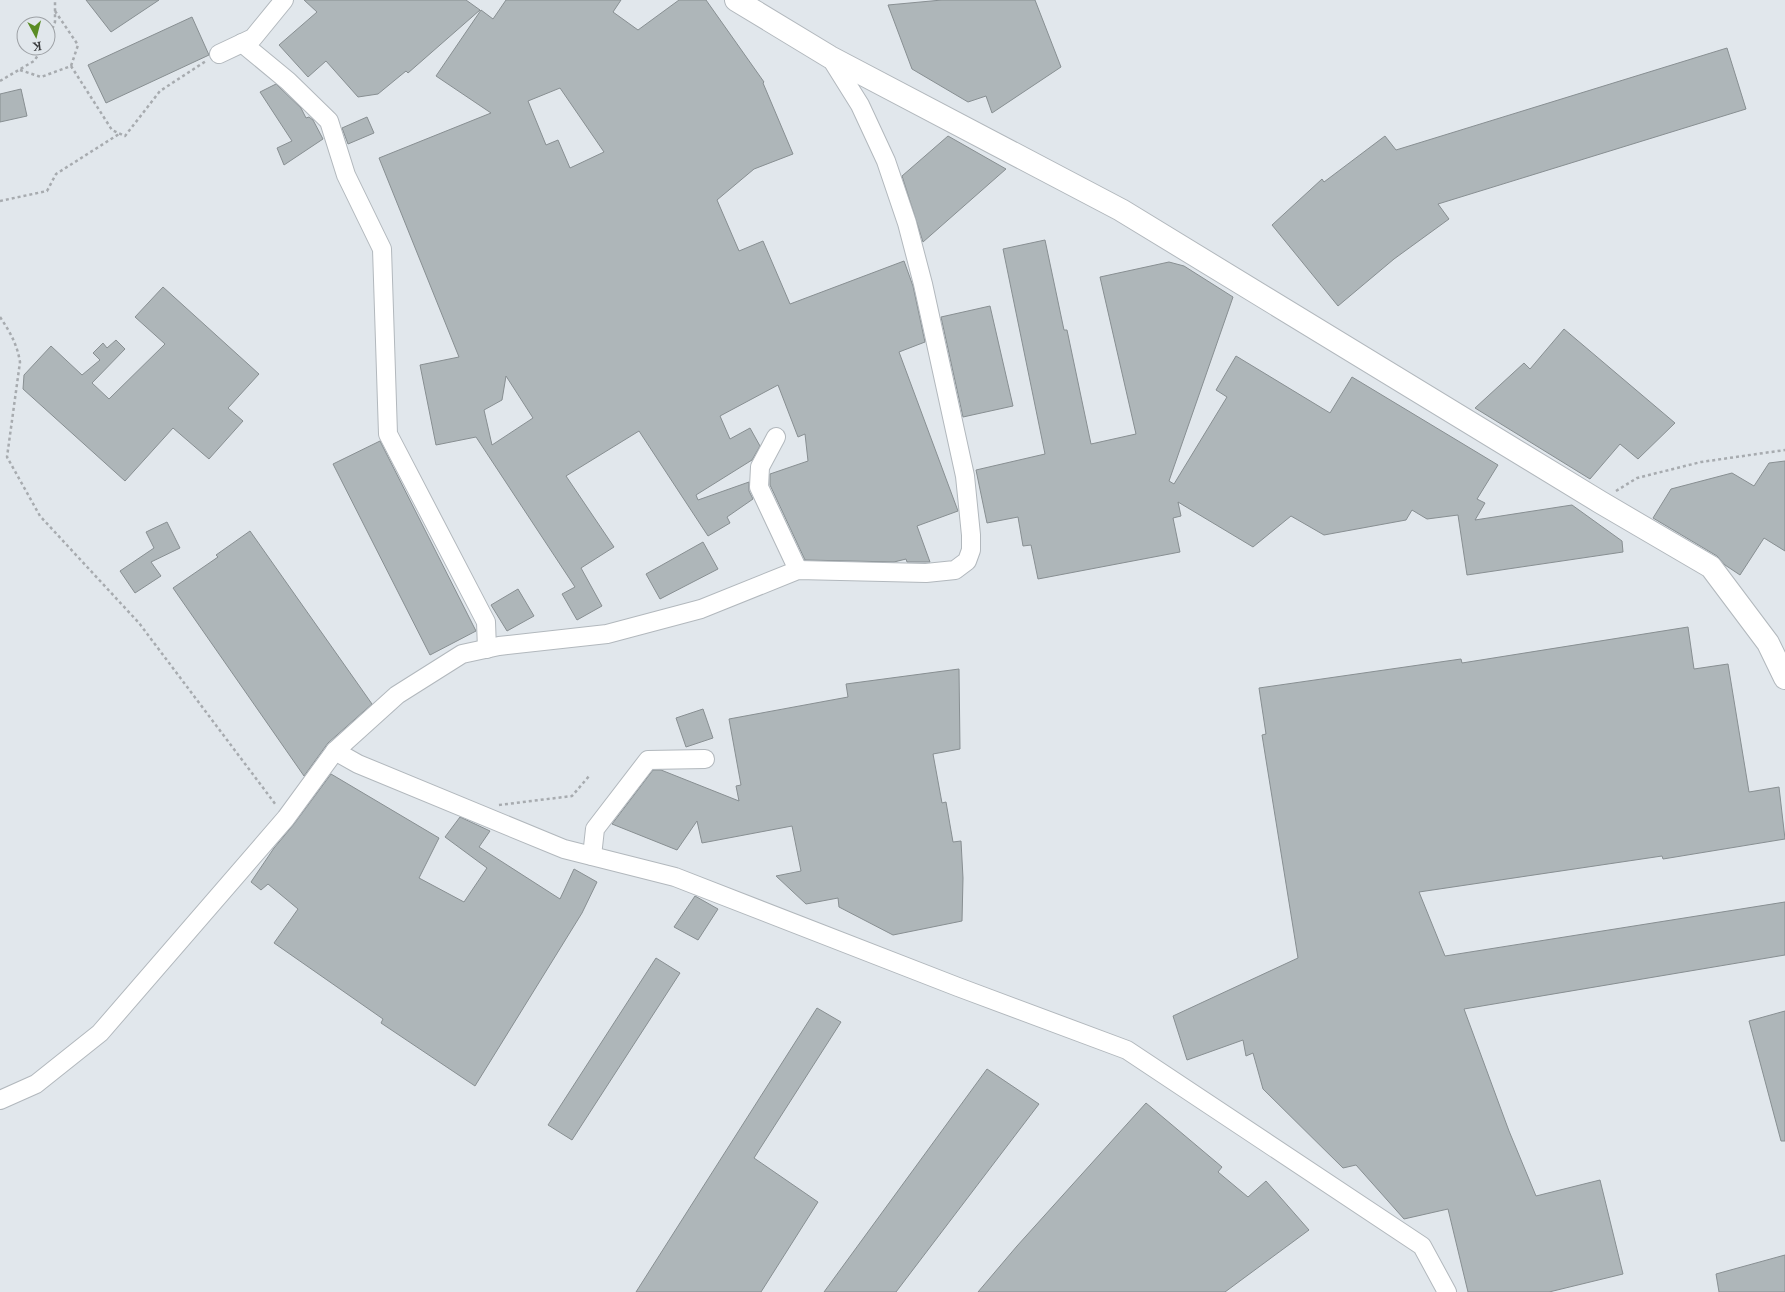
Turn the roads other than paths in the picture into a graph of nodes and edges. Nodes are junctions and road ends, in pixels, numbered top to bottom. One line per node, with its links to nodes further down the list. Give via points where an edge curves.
1 (284, 0): 3 (street, via 253,38)
2 (736, 0): 5 (street)
3 (242, 43): 4 (street); 8 (street, via 288,81 329,121 346,175 382,249 388,434 486,622)
4 (219, 54)
5 (830, 57): 7 (street, via 860,105 886,161 907,223 965,476 971,550 967,561 955,570 926,573); 9 (street, via 1121,210 1711,567 1768,643)
6 (776, 437): 7 (street, via 760,467 759,487)
7 (798, 570): 8 (street, via 701,609 607,634)
8 (486, 649): 10 (street, via 462,654 398,696)
9 (1785, 678)
10 (335, 751): 12 (street, via 358,764 564,849); 13 (street, via 286,818 100,1033 36,1084)
11 (705, 759): 12 (street, via 648,760 595,829)
12 (592, 856): 14 (street, via 675,877 1127,1050 1422,1246)
13 (0, 1100)
14 (1447, 1292)

